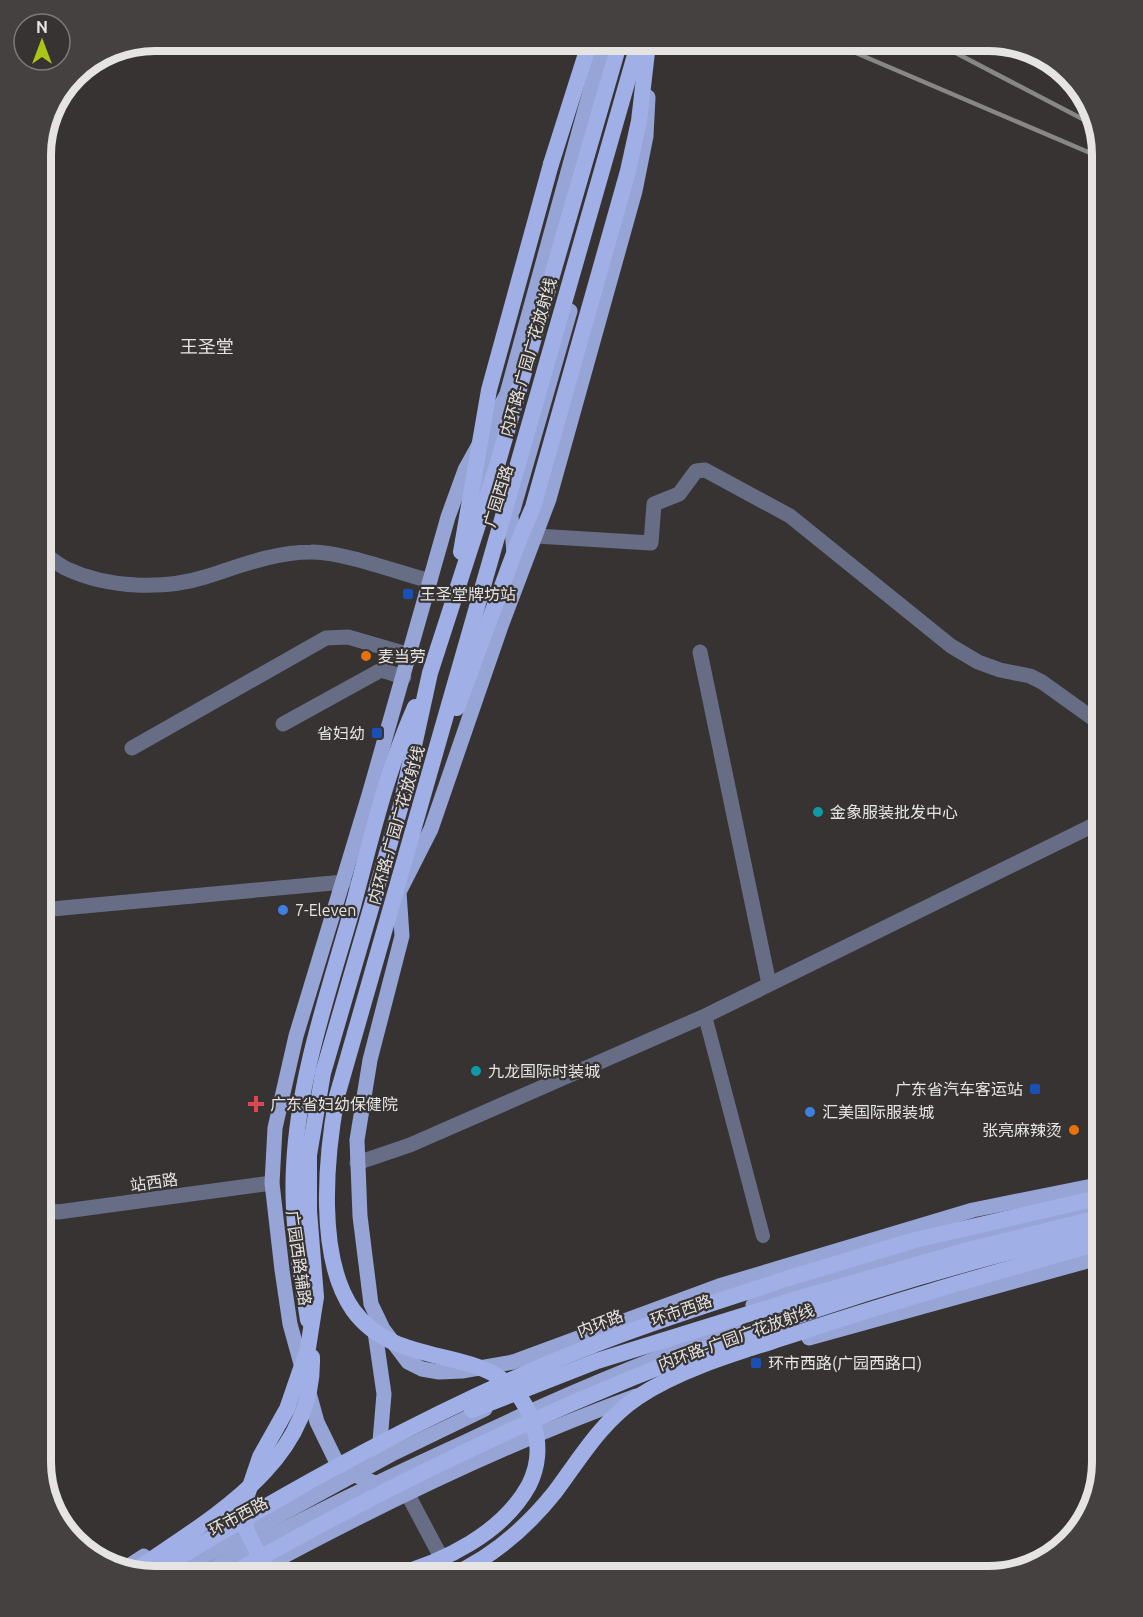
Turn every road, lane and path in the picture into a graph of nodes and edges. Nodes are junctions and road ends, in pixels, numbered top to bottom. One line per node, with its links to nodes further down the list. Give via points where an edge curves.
1 (587, 51): 14 (highway, bridge, via 551,164 487,399)
2 (601, 51): 8 (main road, 广园西路)
3 (617, 51): 14 (highway, 内环路-广园广花放射线, bridge, via 496,469)
4 (644, 51): 9 (main road, 广园西路)
5 (644, 51): 22 (highway, 内环路-广园广花放射线, bridge)
6 (645, 51): 22 (highway, bridge, via 639,121 533,507)
7 (646, 51): 10 (main road, via 648,110 643,159)
8 (506, 396): 12 (main road, 广园西路辅路, via 465,470); 24 (main road, 广园西路, via 383,845)
9 (511, 516): 13 (main road); 26 (main road, 广园西路)
10 (536, 536): 13 (main road); 19 (street, via 651,543 654,504 679,494 696,471 705,470 790,516 951,646 978,662 1042,682)
11 (51, 558): 12 (street, via 94,579 128,584 179,582 289,553 315,552)
12 (430, 581): 16 (main road, 广园西路辅路)
13 (515, 587): 26 (main road, via 431,829)
14 (454, 597): 17 (highway, 内环路-广园广花放射线, bridge)
15 (699, 652): 28 (street)
16 (410, 655): 18 (main road, 广园西路辅路); 21 (street, via 348,637 326,638)
17 (430, 673): 58 (highway, bridge, via 406,727 375,825 311,1057 298,1119 293,1204 313,1367 306,1405 283,1452 250,1486); 66 (highway, 内环路-广园广花放射线, bridge, via 401,805 317,1100 309,1178 316,1297 308,1348 295,1389 260,1457 245,1501 246,1529)
18 (404, 677): 20 (street, via 381,670); 24 (main road, 广园西路辅路)
19 (1092, 718)
20 (283, 724)
21 (132, 747)
22 (421, 804): 68 (highway, 内环路-广园广花放射线, bridge, via 337,1096 329,1154 328,1212 338,1276 352,1308 373,1331 405,1348 475,1366 501,1377 521,1397 538,1446 532,1478 523,1496 491,1527 447,1556)
23 (1092, 826): 28 (street)
24 (357, 838): 25 (main road, 广园西路辅路)
25 (344, 882): 27 (street); 31 (main road, 广园西路辅路, via 285,1076 275,1128)
26 (399, 892): 30 (main road, via 402,936 360,1110)
27 (51, 909)
28 (769, 984): 29 (street)
29 (705, 1016): 30 (street, via 421,1140); 38 (street)
30 (357, 1163): 44 (main road)
31 (272, 1183): 35 (street, 站西路); 47 (main road, 广园西路辅路)
32 (1092, 1186): 42 (main road, via 972,1210)
33 (1092, 1199): 50 (highway, 内环路, bridge, via 915,1240 652,1323 535,1369)
34 (1092, 1210): 45 (main road, 环市西路, via 924,1252)
35 (51, 1211)
36 (1092, 1219): 50 (highway, bridge, via 935,1258 672,1336 570,1371)
37 (1092, 1233): 65 (highway, bridge, via 916,1279 603,1388)
38 (763, 1236)
39 (1092, 1240): 43 (main road, 环市西路)
40 (1092, 1245): 70 (highway, 内环路-广园广花放射线, bridge, via 885,1304 661,1383 602,1426 524,1527)
41 (1092, 1260): 46 (main road)
42 (718, 1286): 44 (main road, via 513,1362 441,1372 408,1362 383,1329); 45 (main road)
43 (859, 1298): 46 (main road); 48 (main road, 环市西路, via 792,1313)
44 (371, 1304): 50 (main road, via 384,1394)
45 (727, 1313): 50 (main road, 环市西路, via 553,1379)
46 (865, 1322): 49 (main road)
47 (290, 1324): 52 (main road, 广园西路辅路, via 322,1433 337,1463); 59 (main road, via 295,1421 286,1453)
48 (703, 1341): 49 (main road); 51 (main road, 环市西路, via 605,1379)
49 (711, 1369): 54 (main road, via 571,1419)
50 (378, 1454): 52 (main road, 环市西路); 53 (main road); 61 (highway, 内环路, bridge, via 223,1531)
51 (416, 1464): 53 (main road, 环市西路); 54 (main road)
52 (353, 1475): 53 (main road, 广园西路辅路); 57 (main road, 环市西路)
53 (375, 1483): 56 (main road); 64 (main road, 环市西路)
54 (426, 1484): 55 (main road)
55 (408, 1493): 56 (main road); 69 (street)
56 (385, 1504): 67 (main road)
57 (209, 1553): 60 (main road); 62 (main road, 环市西路); 63 (street)
58 (138, 1564)
59 (138, 1564)
60 (142, 1565)
61 (165, 1566)
62 (186, 1566)
63 (219, 1566)
64 (232, 1566)
65 (233, 1566)
66 (266, 1566)
67 (266, 1566)
68 (420, 1566)
69 (445, 1566)
70 (469, 1566)

